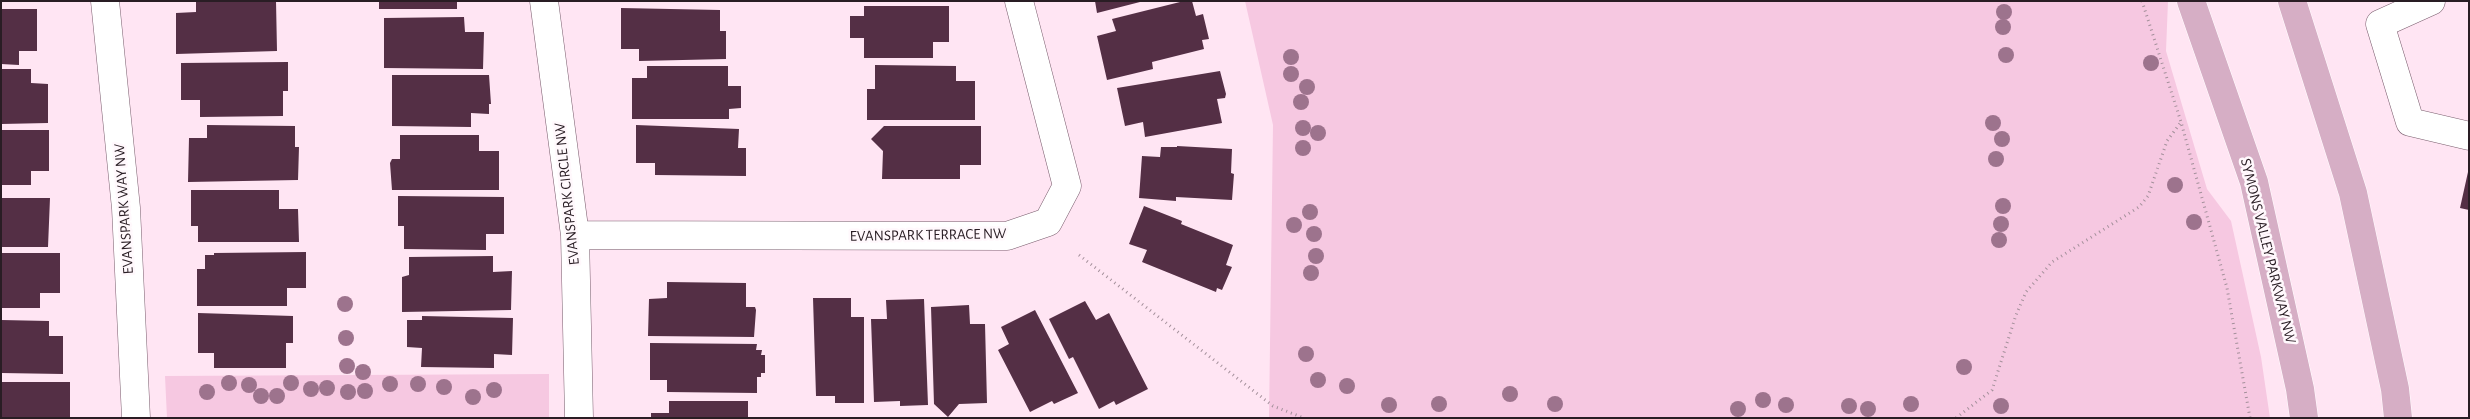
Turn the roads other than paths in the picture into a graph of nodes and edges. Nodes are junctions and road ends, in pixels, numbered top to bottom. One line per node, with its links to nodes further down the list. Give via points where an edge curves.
1 (105, 1): 9 (street, EVANSPARK WAY NW, via 126,208)
2 (544, 1): 8 (street, EVANSPARK CIRCLE NW)
3 (1019, 1): 8 (street, EVANSPARK TERRACE NW, via 1067,186 1048,222 1007,236)
4 (2191, 1): 11 (main road, SYMONS VALLEY PARKWAY NW, via 2254,182)
5 (2431, 1): 7 (street, via 2380,24 2410,122)
6 (2297, 8): 12 (main road, via 2353,193 2395,389)
7 (2469, 136)
8 (575, 235): 10 (street, EVANSPARK CIRCLE NW)
9 (136, 418)
10 (578, 418)
11 (2304, 418)
12 (2398, 418)

